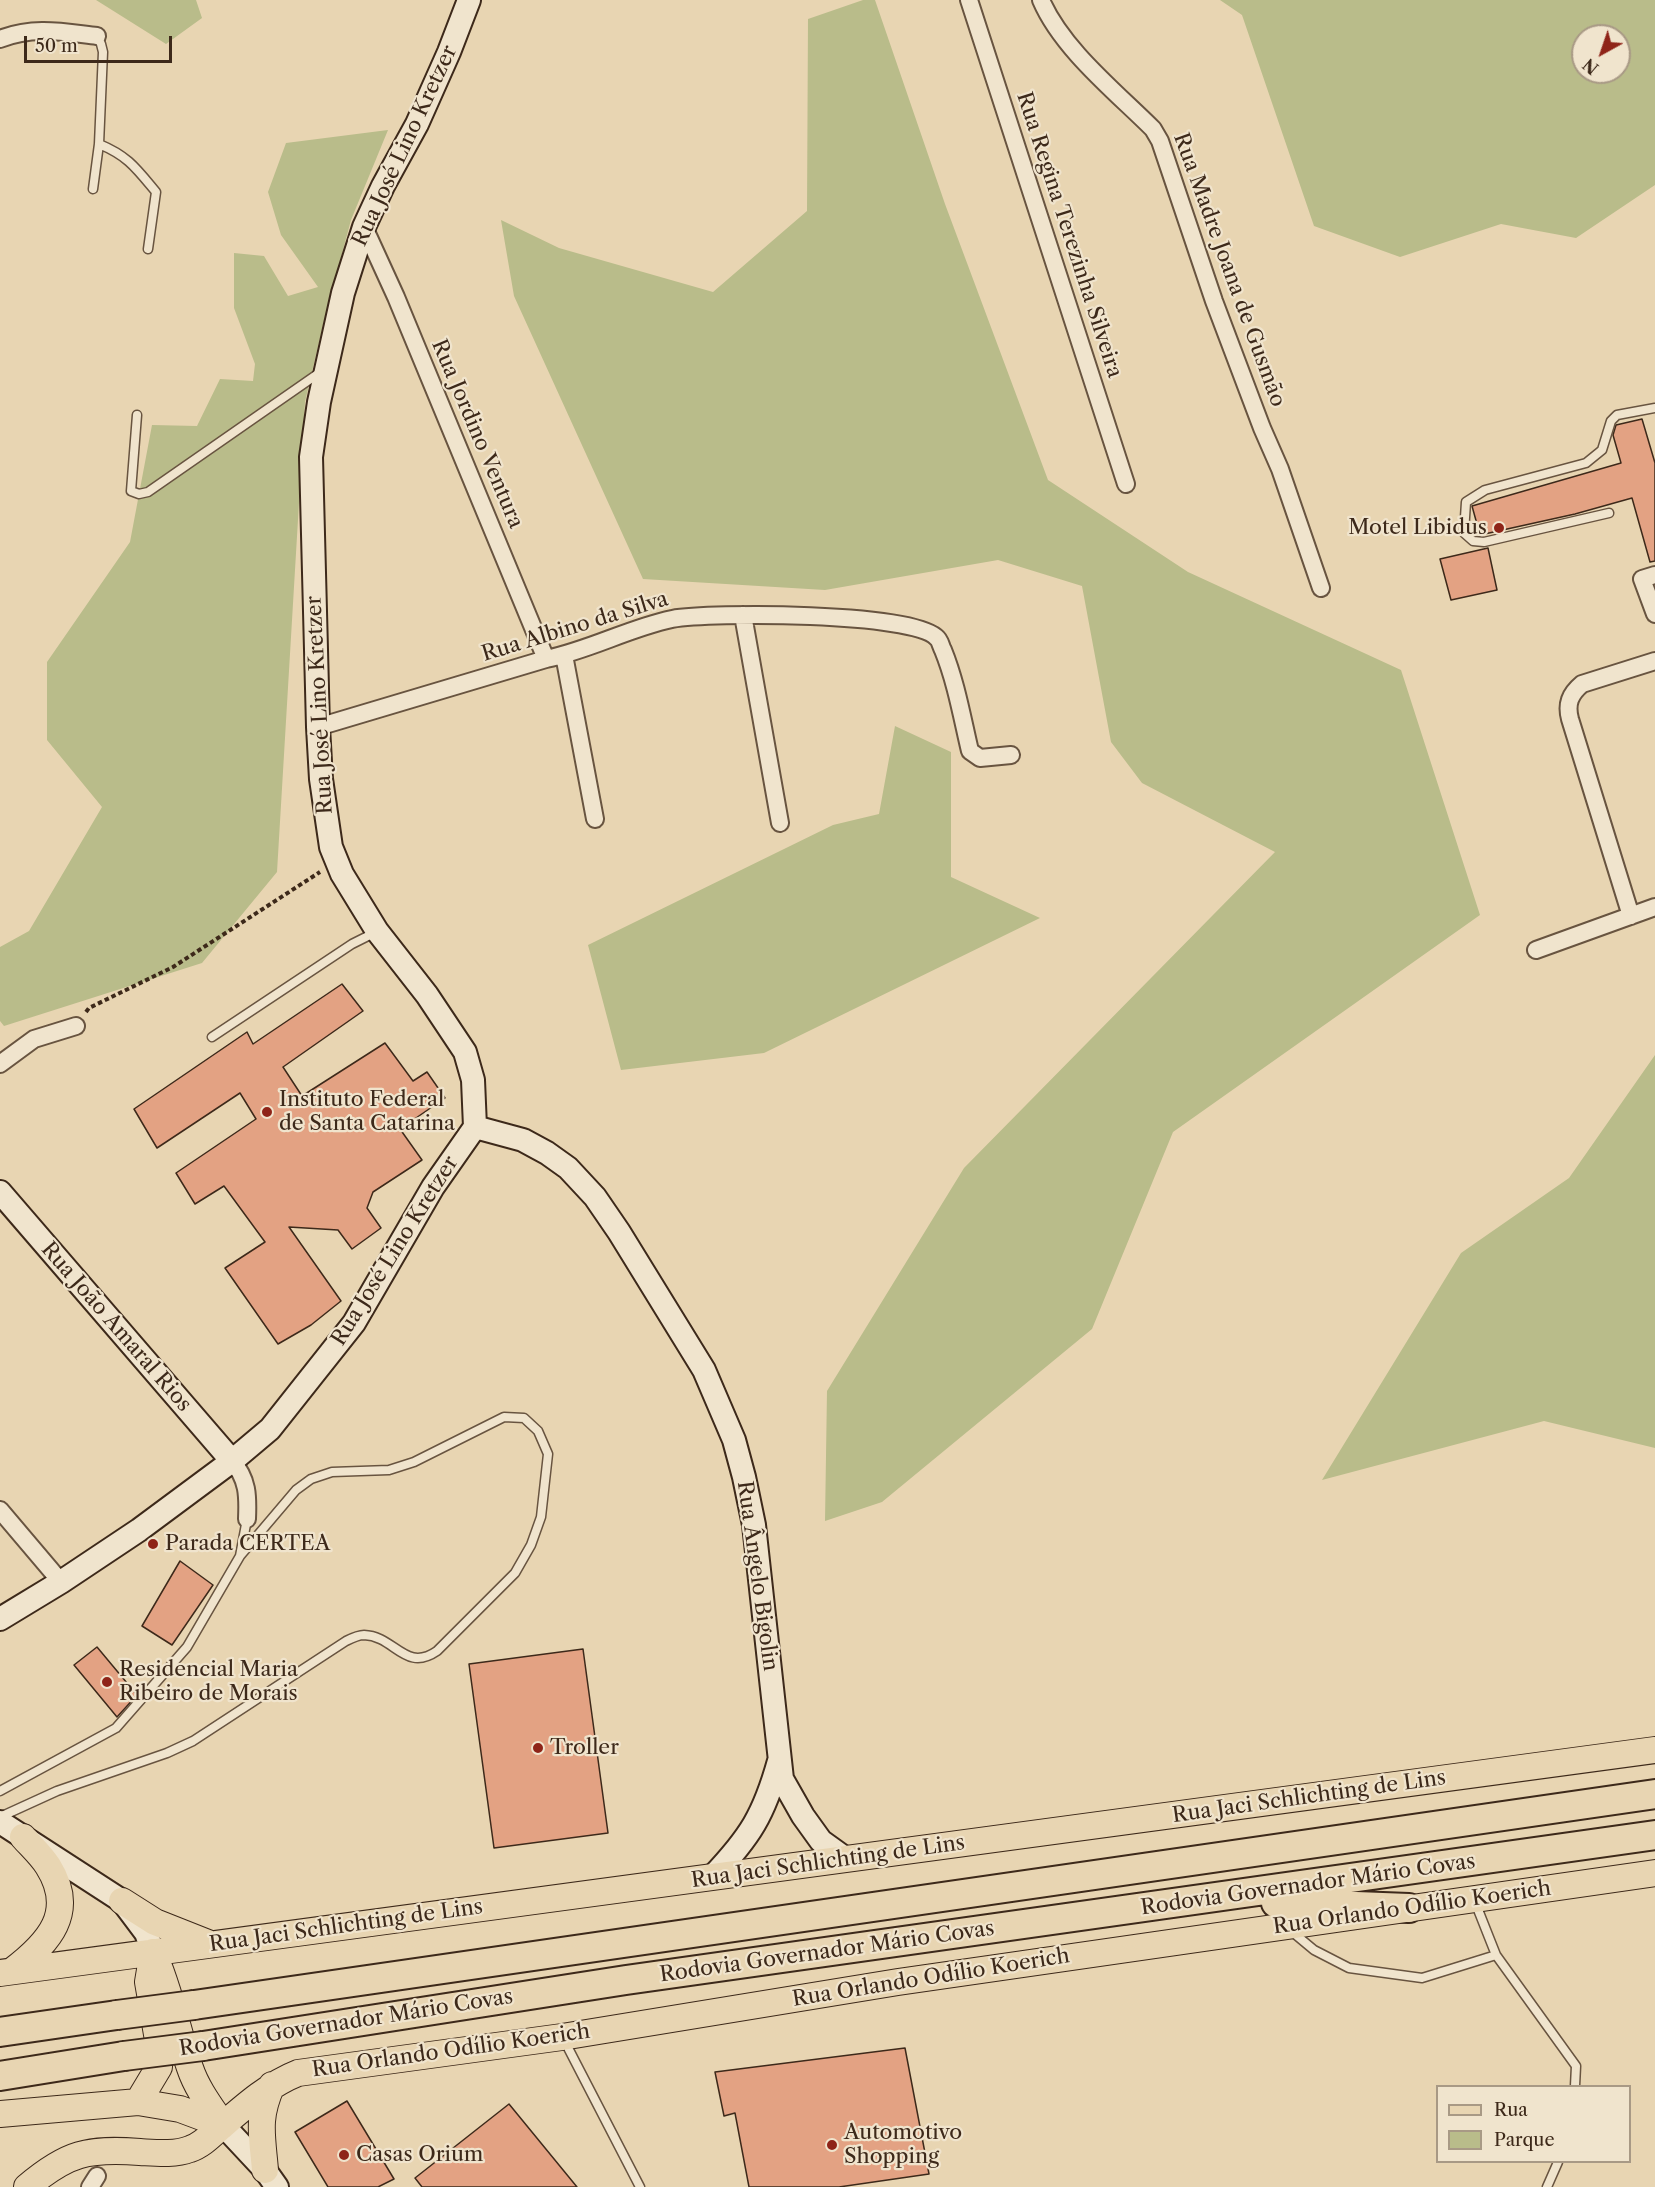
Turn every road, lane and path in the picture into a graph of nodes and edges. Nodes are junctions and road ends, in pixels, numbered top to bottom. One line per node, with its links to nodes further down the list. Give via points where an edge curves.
1 (469, 0): 8 (street, Rua José Lino Kretzer, via 417,124)
2 (969, 0): 13 (street, Rua Regina Terezinha Silveira)
3 (1041, 0): 16 (street, Rua Madre Joana de Gusmão, via 1070,44 1154,129 1160,141 1218,311 1280,469)
4 (97, 36): 5 (street, via 44,30); 6 (lane, via 103,52)
5 (0, 39)
6 (99, 144): 7 (lane); 9 (lane, via 134,165 156,192)
7 (93, 189)
8 (364, 227): 10 (street, Rua José Lino Kretzer); 20 (street, Rua Jordino Ventura)
9 (148, 249)
10 (326, 367): 12 (lane, via 148,492 139,494 131,491); 22 (street, Rua José Lino Kretzer, via 311,457)
11 (1655, 408): 14 (lane, via 1617,415 1611,421 1602,450 1586,463 1485,490 1466,502 1464,533 1473,542 1484,542)
12 (137, 415)
13 (1126, 484)
14 (1610, 513)
15 (1655, 575): 17 (street, via 1642,579)
16 (1321, 588)
17 (1655, 614)
18 (743, 615): 19 (street, Rua Albino da Silva, via 674,619); 23 (street, Rua Albino da Silva, via 796,615 923,628 938,638 952,671 970,751 980,758); 25 (street)
19 (564, 655): 20 (street, Rua Albino da Silva); 24 (street)
20 (546, 659): 22 (street, Rua Albino da Silva)
21 (1655, 661): 28 (street, via 1582,684 1569,700 1568,711)
22 (318, 727): 26 (street, Rua José Lino Kretzer, via 326,818)
23 (1011, 755)
24 (595, 819)
25 (780, 823)
26 (336, 862): 29 (street, Rua José Lino Kretzer); 31 (path, via 173,967 89,1008)
27 (1655, 907): 28 (street)
28 (1631, 916): 30 (street)
29 (377, 931): 32 (lane); 34 (street, Rua José Lino Kretzer, via 465,1052 473,1080)
30 (1536, 950)
31 (76, 1026): 33 (street, via 34,1039)
32 (212, 1037)
33 (0, 1064)
34 (475, 1127): 36 (street, Rua José Lino Kretzer, via 433,1187 354,1323 270,1429); 43 (street, Rua Ângelo Bigolin, via 523,1140 547,1153 595,1197 704,1370 734,1440 754,1525)
35 (0, 1192): 36 (street, Rua João Amaral Rios)
36 (232, 1461): 38 (street, via 241,1471 248,1490); 40 (street, Rua José Lino Kretzer, via 140,1530)
37 (0, 1510): 40 (street)
38 (248, 1519): 39 (lane)
39 (240, 1556): 44 (lane, via 188,1647 116,1728); 46 (lane, via 296,1490 311,1479 332,1472 389,1470 414,1462 504,1417 524,1418 538,1431 548,1455 541,1517 515,1573 427,1658 415,1659 375,1636 362,1635 346,1641 193,1741 57,1791)
40 (61, 1582): 41 (street, Rua José Lino Kretzer)
41 (0, 1619)
42 (1655, 1750): 50 (main road, Rua Jaci Schlichting de Lins)
43 (780, 1757): 50 (street, Rua Ângelo Bigolin, via 782,1779 803,1816 821,1841); 52 (street, via 767,1800 750,1832)
44 (0, 1791)
45 (1655, 1794): 62 (highway, Rodovia Governador Mário Covas, bridge)
46 (0, 1817)
47 (0, 1822): 49 (street)
48 (1655, 1835): 54 (highway, Rodovia Governador Mário Covas)
49 (23, 1837): 55 (street); 61 (main road, via 47,1864 61,1900 57,1922 47,1940 34,1955)
50 (846, 1859): 52 (main road, Rua Jaci Schlichting de Lins)
51 (1655, 1873): 53 (main road, Rua Orlando Odílio Koerich)
52 (712, 1878): 58 (main road, Rua Jaci Schlichting de Lins)
53 (1473, 1899): 56 (main road, Rua Orlando Odílio Koerich); 60 (lane)
54 (1202, 1900): 56 (highway); 64 (highway, Rodovia Governador Mário Covas, bridge, via 626,1980)
55 (122, 1901): 58 (main road, via 155,1922); 59 (street, via 146,1933)
56 (1409, 1908): 57 (main road, Rua Orlando Odílio Koerich)
57 (1284, 1926): 60 (lane, via 1314,1950 1348,1968 1370,1972 1422,1978); 63 (main road, Rua Orlando Odílio Koerich, via 898,1982)
58 (211, 1944): 59 (main road, Rua Jaci Schlichting de Lins)
59 (153, 1952): 61 (main road, Rua Jaci Schlichting de Lins); 67 (main road, via 148,1982 159,2067); 69 (main road, via 165,1979 190,2070)
60 (1496, 1955): 66 (lane, via 1576,2066)
61 (6, 1972)
62 (0, 2032)
63 (562, 2037): 65 (main road, Rua Orlando Odílio Koerich, via 308,2071); 73 (lane)
64 (0, 2076)
65 (273, 2084): 69 (main road, Rua Orlando Odílio Koerich); 71 (main road, via 262,2114)
66 (1575, 2085)
67 (138, 2102): 68 (main road); 69 (main road, via 180,2109)
68 (0, 2115)
69 (223, 2125): 71 (street); 72 (main road, Rua Orlando Odílio Koerich, via 193,2148 177,2153 82,2153 55,2165)
70 (1558, 2163): 74 (lane)
71 (271, 2178)
72 (27, 2187)
73 (640, 2187)
74 (1547, 2187)

